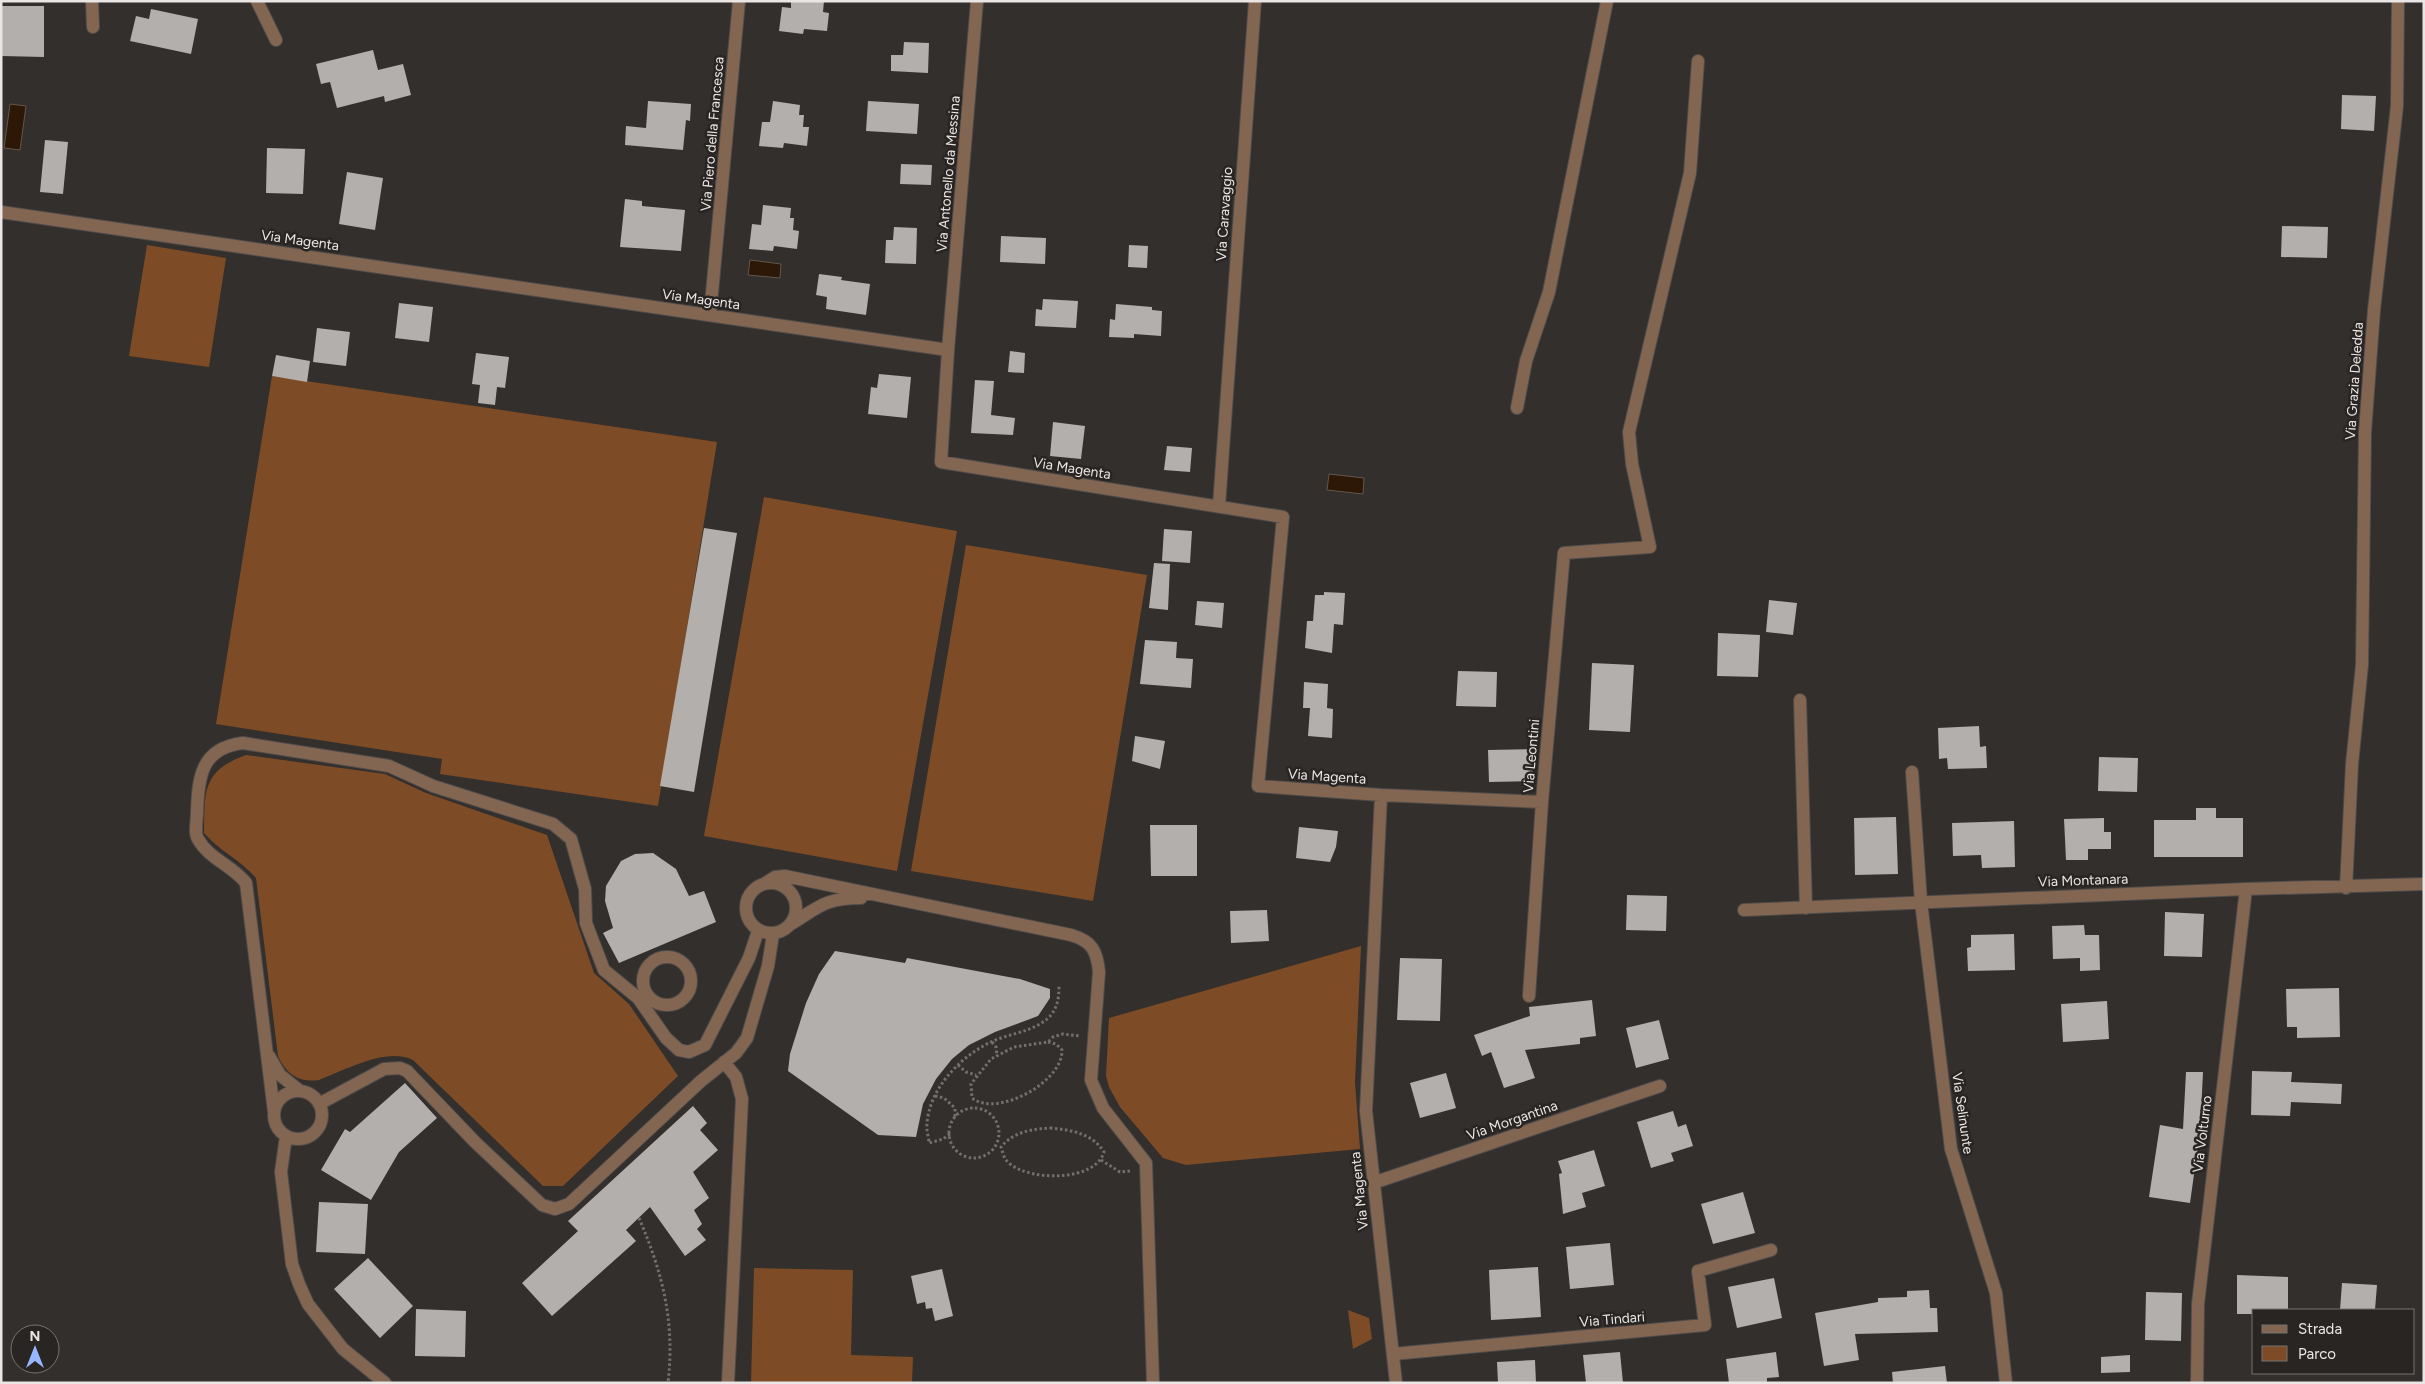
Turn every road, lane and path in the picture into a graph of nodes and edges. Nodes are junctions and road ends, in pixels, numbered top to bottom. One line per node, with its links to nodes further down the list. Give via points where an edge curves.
1 (92, 1): 8 (street)
2 (257, 1): 9 (street)
3 (739, 1): 12 (street, Via Piero della Francesca)
4 (977, 1): 13 (street, Via Antonello da Messina)
5 (1255, 1): 15 (street, Via Caravaggio)
6 (1607, 1): 14 (street, via 1549,292 1526,361)
7 (2398, 1): 22 (street, Via Grazia Deledda, via 2397,106 2374,310 2365,432 2362,665 2352,764)
8 (93, 27)
9 (276, 40)
10 (1698, 61): 19 (street, Via Leontini, via 1690,173 1628,432 1650,547 1564,553)
11 (1, 212): 12 (street, Via Magenta)
12 (710, 315): 13 (street, Via Magenta)
13 (948, 350): 15 (street, Via Magenta, via 941,462)
14 (1517, 408)
15 (1218, 506): 18 (street, Via Magenta, via 1283,517 1258,786)
16 (1800, 700): 26 (street)
17 (1912, 772): 25 (street, Via Selinunte)
18 (1381, 795): 19 (street, Via Leontini); 55 (street, Via Magenta, via 1366,1111)
19 (1542, 802): 32 (street)
20 (764, 884): 24 (street, via 775,877 785,876); 28 (street, via 779,884 791,892 796,911); 29 (street, via 752,892 746,906 748,920)
21 (2424, 884): 22 (street, Via Montanara)
22 (2346, 888): 23 (street, Via Montanara)
23 (2246, 889): 25 (street, Via Montanara); 65 (street, Via Volturno, via 2198,1304)
24 (886, 898): 28 (street, via 832,900 815,907); 33 (street, via 1082,938 1093,946 1098,958)
25 (1921, 902): 26 (street, Via Montanara); 64 (street, Via Selinunte, via 1951,1150 1996,1293)
26 (1806, 908): 27 (street, Via Montanara)
27 (1744, 910)
28 (790, 925): 30 (street)
29 (758, 931): 30 (street); 36 (street, via 749,958 705,1045 689,1052 680,1050 666,1038 642,996 604,970 586,923 585,889 570,839 553,824 433,786 389,766 243,743 226,745 211,758 201,773 196,837 246,884)
30 (773, 934): 38 (street, via 768,966 747,1038)
31 (1059, 985): 34 (path, via 1059,1001 1043,1022)
32 (1529, 996)
33 (1093, 1038): 35 (path, via 1063,1034); 54 (street, via 1091,1080 1096,1093 1103,1108 1146,1163)
34 (992, 1042): 37 (path); 39 (path)
35 (1048, 1042): 37 (path, via 1014,1047); 44 (path, via 1062,1050 1062,1060 1039,1087 999,1103)
36 (265, 1049): 42 (street, via 280,1075); 47 (street)
37 (997, 1056): 40 (path)
38 (724, 1062): 45 (street, via 569,1204 555,1209 542,1205 475,1142 408,1071 384,1069); 61 (street, via 736,1078 742,1099)
39 (958, 1065): 40 (path); 43 (path)
40 (976, 1075): 44 (path, via 970,1090 972,1098)
41 (1660, 1086): 55 (street, Via Morgantina)
42 (300, 1091): 45 (street, via 314,1096); 47 (street, via 282,1096)
43 (935, 1096): 48 (path, via 950,1101 955,1108); 49 (path, via 926,1125 930,1143)
44 (980, 1102): 46 (path)
45 (320, 1104): 50 (street, via 322,1117 316,1131 304,1138)
46 (978, 1108): 48 (path, via 969,1108); 51 (path, via 994,1118 998,1126)
47 (274, 1112): 50 (street, via 276,1126)
48 (955, 1117): 49 (path)
49 (950, 1134): 51 (path, via 953,1145 966,1156 983,1156)
50 (286, 1136): 59 (street, via 281,1172 292,1264 298,1284 308,1304 343,1349)
51 (997, 1143): 52 (path)
52 (1002, 1147): 53 (path, via 1003,1156 1009,1164 1024,1172 1052,1176 1082,1171); 53 (path, via 1031,1129 1066,1129 1098,1142 1104,1152)
53 (1101, 1160): 54 (path, via 1120,1172)
54 (1146, 1170): 62 (street)
55 (1373, 1183): 58 (street, Via Magenta)
56 (639, 1218): 60 (path, via 665,1287 671,1354)
57 (1771, 1250): 58 (street, Via Tindari, via 1698,1271 1705,1325)
58 (1393, 1354): 63 (street, Via Magenta)
59 (385, 1383)
60 (668, 1383)
61 (728, 1383)
62 (1153, 1383)
63 (1396, 1383)
64 (2006, 1383)
65 (2197, 1383)

